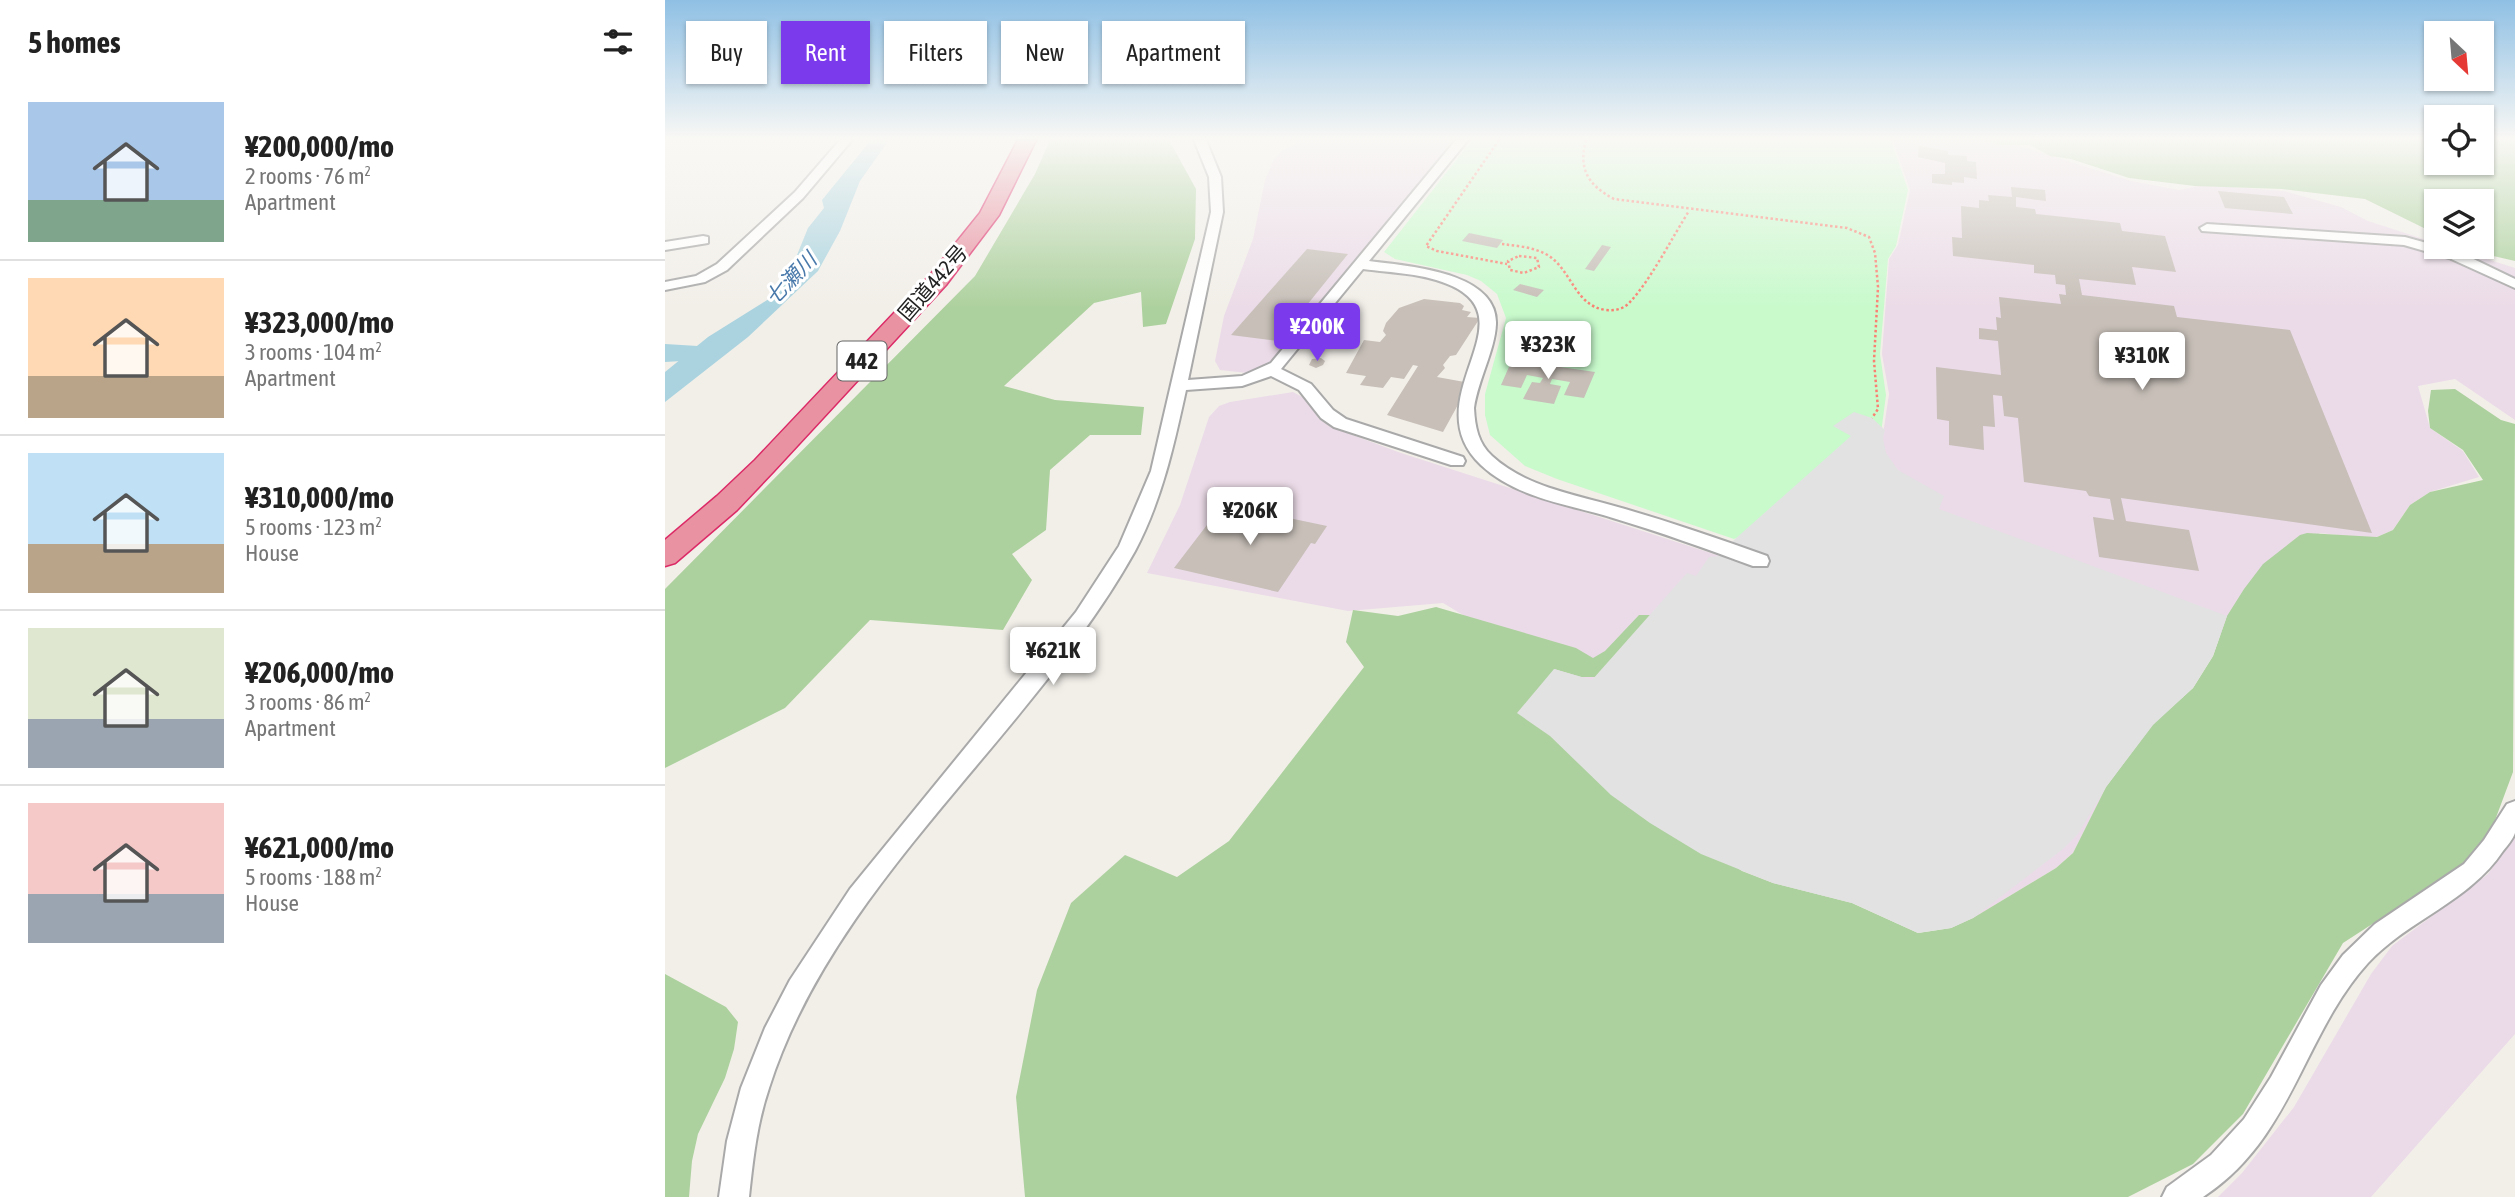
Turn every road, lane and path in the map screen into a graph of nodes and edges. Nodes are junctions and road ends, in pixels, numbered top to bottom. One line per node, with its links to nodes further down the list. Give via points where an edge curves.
1 (798, 196): 17 (street, via 709,276)
2 (999, 196): 22 (highway, 国道442号 / 442, via 938,280 764,466)
3 (1216, 196): 19 (street)
4 (1416, 196): 14 (lane)
5 (1461, 196): 15 (path, via 1426,246)
6 (1607, 196): 7 (path, via 1626,203)
7 (1689, 211): 12 (path, via 1632,300 1619,309 1589,306 1554,259); 20 (path, via 1847,228 1869,237 1878,288 1874,360 1878,408)
8 (2207, 228): 16 (street, via 2405,241 2454,255)
9 (703, 240): 11 (street)
10 (1502, 244): 12 (path)
11 (665, 246)
12 (1535, 250): 13 (path)
13 (1530, 256): 15 (path, via 1513,257); 15 (path, via 1541,264 1530,273 1515,272)
14 (1360, 264): 18 (lane); 23 (street, via 1451,279 1481,298 1489,322 1466,418 1475,448 1494,466 1525,484)
15 (1507, 264)
16 (2515, 284)
17 (665, 286)
18 (1270, 370): 19 (lane, via 1246,379); 21 (street, via 1305,387 1340,423)
19 (1179, 386): 25 (street, via 1160,471 1111,575 1070,634 855,900 798,986 752,1096)
20 (1872, 418)
21 (1457, 461)
22 (665, 556)
23 (1760, 561)
24 (2515, 811): 26 (street, via 2473,870 2391,928 2352,963 2331,992 2258,1125 2233,1156)
25 (734, 1197)
26 (2177, 1197)

